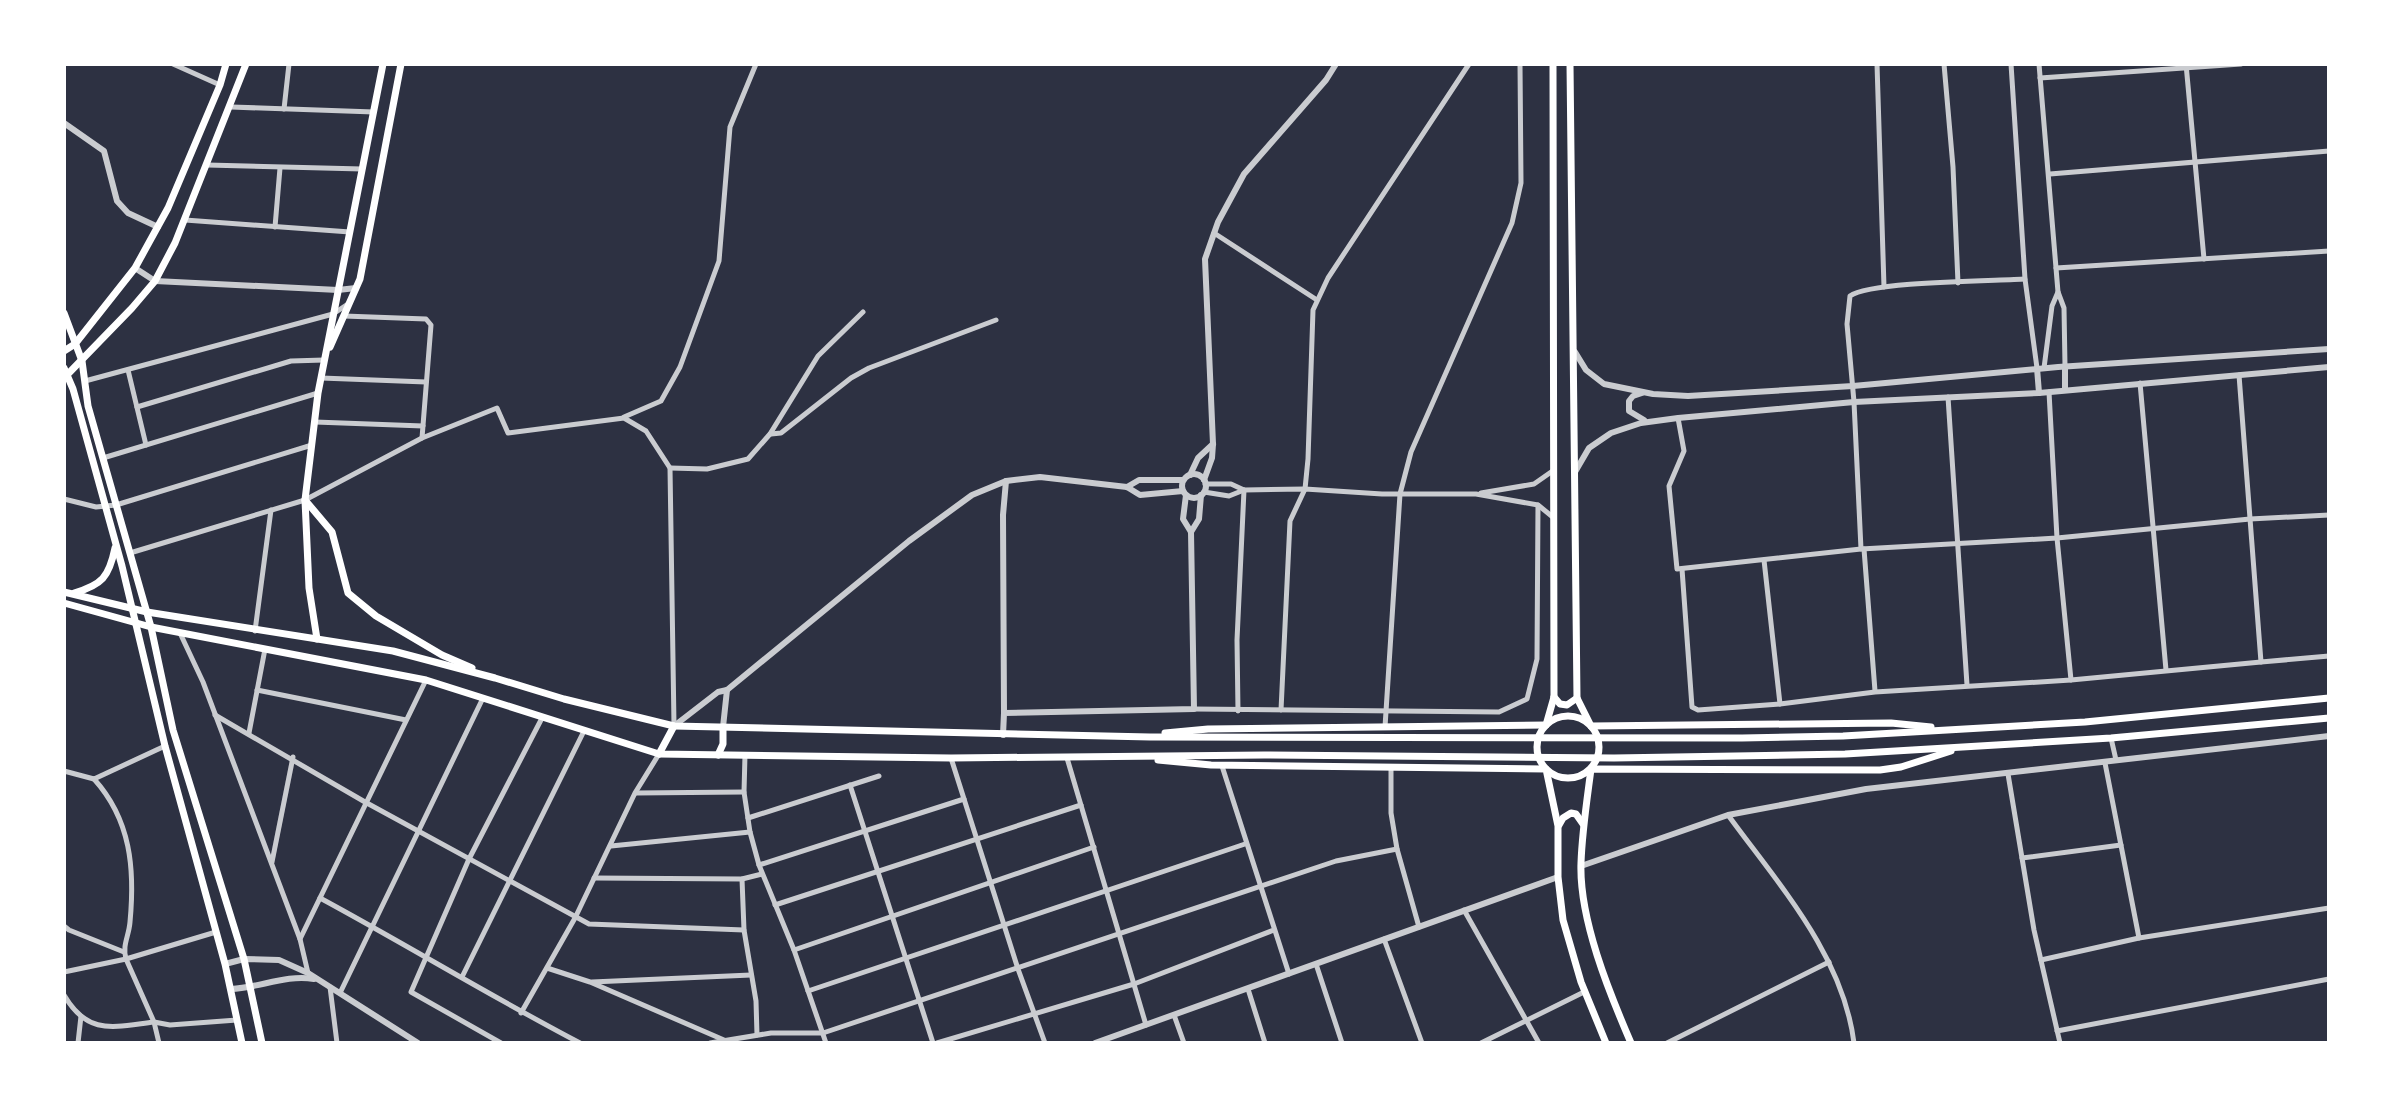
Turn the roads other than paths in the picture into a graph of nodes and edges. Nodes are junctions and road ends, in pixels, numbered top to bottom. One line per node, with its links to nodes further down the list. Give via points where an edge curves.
1 (173, 64): 20 (street)
2 (226, 64): 20 (main road)
3 (246, 64): 21 (main road)
4 (289, 64): 22 (street)
5 (383, 64): 23 (main road)
6 (401, 64): 44 (main road)
7 (756, 64): 79 (street, via 730,127 719,261 680,367 661,401)
8 (1336, 64): 35 (street, via 1244,174)
9 (1469, 64): 47 (street)
10 (1520, 64): 102 (street, via 1521,183 1512,223 1411,452)
11 (1553, 64): 91 (main road)
12 (1570, 64): 56 (main road)
13 (1877, 64): 43 (street)
14 (1944, 64): 42 (street)
15 (2011, 64): 40 (street)
16 (2039, 64): 19 (street)
17 (2241, 64): 18 (street)
18 (2186, 66): 19 (street); 26 (street)
19 (2040, 78): 30 (street)
20 (220, 85): 32 (main road)
21 (231, 107): 22 (street); 27 (main road)
22 (284, 109): 23 (street)
23 (374, 112): 29 (main road)
24 (64, 123): 32 (street, via 104,151 117,201 128,213)
25 (2329, 151): 26 (street)
26 (2195, 160): 30 (street); 37 (street)
27 (207, 165): 28 (street); 31 (main road)
28 (280, 168): 29 (street); 33 (street)
29 (362, 169): 34 (main road)
30 (2050, 174): 39 (street)
31 (185, 220): 33 (street); 41 (main road)
32 (158, 227): 38 (main road)
33 (275, 227): 34 (street)
34 (350, 232): 45 (main road)
35 (1214, 233): 47 (street); 86 (street, via 1205,259)
36 (2329, 251): 37 (street)
37 (2204, 259): 39 (street)
38 (135, 268): 41 (street); 54 (main road)
39 (2056, 268): 46 (street)
40 (2025, 279): 42 (street); 62 (street)
41 (155, 281): 45 (street); 59 (main road)
42 (1958, 283): 43 (street)
43 (1884, 287): 70 (street, via 1850,296)
44 (356, 288): 45 (street); 48 (main road)
45 (338, 290): 51 (main road)
46 (2058, 292): 60 (street, via 2064,308); 62 (street)
47 (1317, 300): 98 (street)
48 (349, 303): 51 (street); 52 (main road)
49 (863, 312): 84 (street, via 818,356)
50 (64, 313): 54 (main road)
51 (333, 314): 58 (main road); 63 (street)
52 (344, 315): 58 (main road); 68 (street, via 426,319 431,325)
53 (996, 320): 84 (street, via 869,368 781,433)
54 (75, 344): 57 (main road); 59 (main road)
55 (2329, 349): 60 (street)
56 (1574, 350): 72 (street, via 1586,370 1604,384); 92 (main road)
57 (64, 351)
58 (324, 360): 66 (main road); 78 (street, via 291,361)
59 (82, 361): 64 (main road); 67 (main road)
60 (2065, 366): 62 (street); 71 (street)
61 (2329, 367): 65 (street)
62 (2041, 368): 70 (street); 75 (street)
63 (128, 370): 67 (street); 78 (street)
64 (65, 374): 108 (main road)
65 (2239, 375): 69 (street); 112 (street)
66 (321, 378): 68 (street); 74 (main road)
67 (85, 381): 89 (main road)
68 (426, 382): 83 (street)
69 (2140, 383): 71 (street); 113 (street)
70 (1853, 386): 72 (street, via 1688,396); 77 (street)
71 (2065, 390): 73 (street)
72 (1646, 392): 82 (street, via 1633,396 1629,411)
73 (2049, 392): 75 (street); 115 (street)
74 (318, 393): 81 (main road); 87 (street)
75 (2039, 393): 76 (street)
76 (1948, 396): 77 (street); 116 (street)
77 (1854, 402): 80 (street); 118 (street)
78 (137, 407): 87 (street)
79 (624, 418): 85 (street, via 508,433 497,408); 90 (street, via 646,431)
80 (1678, 418): 82 (street); 121 (street, via 1684,451 1669,486 1669,500 1677,569)
81 (315, 422): 83 (street); 88 (main road)
82 (1649, 422): 92 (street, via 1611,433 1589,448)
83 (423, 426): 85 (street)
84 (770, 434): 90 (street, via 748,459 728,466)
85 (422, 438): 105 (street)
86 (1213, 444): 93 (street); 96 (street)
87 (146, 445): 89 (street)
88 (312, 445): 105 (main road); 106 (street)
89 (103, 458): 106 (main road)
90 (670, 468): 157 (street)
91 (1554, 470): 103 (street, via 1534,484); 111 (main road)
92 (1575, 472): 144 (main road)
93 (1190, 475): 94 (street); 96 (street)
94 (1183, 480): 97 (street, via 1139,480); 100 (street)
95 (1006, 481): 97 (street, via 1040,477); 140 (street, via 972,495 909,541); 151 (street)
96 (1205, 482): 99 (street); 101 (street)
97 (1127, 487): 100 (street, via 1140,495)
98 (1305, 489): 99 (street); 102 (street); 148 (street, via 1290,521)
99 (1244, 490): 101 (street, via 1229,496); 149 (street)
100 (1185, 493): 101 (street, via 1191,498); 114 (street, via 1183,519)
101 (1202, 494): 114 (street, via 1199,519)
102 (1400, 494): 103 (street); 150 (street)
103 (1476, 494): 107 (street)
104 (64, 499): 108 (street)
105 (305, 500): 109 (street); 130 (main road); 135 (main road, via 332,532 348,593 442,655)
106 (116, 505): 108 (street); 119 (main road)
107 (1538, 505): 111 (street); 150 (street, via 1537,659 1527,699 1499,712)
108 (104, 506): 117 (main road)
109 (271, 510): 119 (street); 128 (street)
110 (2329, 515): 112 (street)
111 (1554, 518): 142 (main road)
112 (2250, 519): 113 (street); 133 (street)
113 (2155, 528): 115 (street); 134 (street)
114 (1191, 532): 147 (street)
115 (2057, 538): 116 (street); 137 (street)
116 (1956, 544): 118 (street); 138 (street)
117 (116, 545): 122 (main road, via 104,578 95,587); 124 (main road)
118 (1862, 549): 120 (street); 141 (street)
119 (130, 553): 125 (main road)
120 (1764, 560): 121 (street); 146 (street)
121 (1682, 569): 146 (street, via 1692,707 1708,711)
122 (68, 593): 124 (main road)
123 (64, 603): 126 (main road)
124 (132, 608): 125 (main road); 126 (main road)
125 (147, 612): 127 (main road); 128 (main road)
126 (136, 623): 127 (main road); 168 (main road)
127 (151, 627): 129 (main road); 241 (main road, via 173,730)
128 (255, 631): 130 (main road)
129 (180, 632): 131 (main road); 152 (street)
130 (317, 639): 135 (main road, via 393,651)
131 (265, 649): 136 (main road); 139 (street)
132 (2329, 656): 133 (street)
133 (2261, 662): 134 (street)
134 (2166, 670): 137 (street)
135 (495, 678): 157 (main road)
136 (426, 680): 143 (main road); 155 (street)
137 (2071, 680): 138 (street)
138 (1967, 685): 141 (street)
139 (257, 690): 155 (street); 163 (street)
140 (727, 690): 157 (street); 159 (street)
141 (1875, 692): 146 (street)
142 (1554, 697): 144 (main road, via 1567,705); 156 (main road)
143 (483, 698): 153 (main road); 197 (street)
144 (1577, 698): 158 (main road)
145 (2329, 698): 161 (main road)
146 (1780, 704)
147 (1194, 709): 149 (street); 151 (street)
148 (1281, 710): 149 (street); 150 (street)
149 (1238, 711)
150 (1386, 712): 160 (street)
151 (1004, 713): 164 (street)
152 (215, 715): 163 (street); 208 (street)
153 (542, 718): 162 (main road); 207 (street)
154 (2329, 718): 167 (main road)
155 (406, 720): 191 (street)
156 (1546, 725): 158 (main road, via 1573,717); 160 (main road); 181 (main road, via 1537,742)
157 (674, 726): 159 (main road); 170 (main road)
158 (1591, 726): 161 (main road, via 1891,723); 182 (main road, via 1599,752)
159 (723, 727): 164 (main road); 171 (main road)
160 (1385, 727): 166 (main road, via 1208,729)
161 (1958, 729): 166 (main road, via 1843,736)
162 (584, 731): 170 (main road); 216 (street)
163 (249, 733): 173 (street)
164 (1003, 735): 166 (main road)
165 (2329, 736): 177 (street)
166 (1126, 737)
167 (2111, 738): 169 (main road); 177 (street)
168 (165, 746): 186 (street); 232 (main road)
169 (1961, 747): 174 (main road, via 1614,758); 182 (main road, via 1880,770)
170 (659, 754): 171 (main road); 189 (street)
171 (718, 755): 172 (main road)
172 (745, 755): 175 (main road); 188 (street)
173 (293, 757): 191 (street); 208 (street)
174 (1120, 757): 176 (main road); 179 (main road)
175 (951, 758): 176 (main road); 190 (street)
176 (1067, 758): 192 (street)
177 (2116, 762): 178 (street)
178 (2105, 763): 184 (street); 202 (street)
179 (1222, 766): 180 (main road); 201 (street)
180 (1391, 768): 181 (main road); 205 (street)
181 (1546, 769): 182 (main road, via 1563,778); 195 (main road)
182 (1591, 769): 196 (main road)
183 (64, 771): 186 (street)
184 (2008, 774): 193 (street, via 1866,789); 206 (street)
185 (879, 776): 187 (street)
186 (94, 779): 238 (street, via 116,809 129,844 130,914)
187 (850, 785): 194 (street); 199 (street)
188 (744, 792): 189 (street); 194 (street)
189 (635, 793): 203 (street)
190 (964, 799): 199 (street); 200 (street)
191 (365, 802): 197 (street); 220 (street)
192 (1081, 805): 200 (street); 204 (street)
193 (1728, 815): 210 (street); 244 (street)
194 (748, 818): 198 (street)
195 (1558, 826): 196 (main road, via 1571,813); 213 (main road)
196 (1584, 826): 210 (main road)
197 (420, 832): 207 (street); 228 (street)
198 (750, 832): 203 (street); 209 (street)
199 (866, 832): 209 (street); 211 (street)
200 (977, 839): 211 (street); 217 (street)
201 (1245, 844): 218 (street); 219 (street)
202 (2121, 845): 206 (street); 234 (street)
203 (610, 846): 214 (street)
204 (1094, 847): 217 (street); 219 (street)
205 (1397, 849): 218 (street, via 1336,861); 229 (street)
206 (2022, 858): 243 (street)
207 (469, 859): 216 (street); 239 (street)
208 (271, 864): 235 (street)
209 (759, 865): 212 (street)
210 (1581, 866): 299 (main road, via 1588,918 1608,989)
211 (879, 872): 221 (street); 224 (street)
212 (762, 874): 215 (street); 221 (street)
213 (1558, 877): 223 (street); 263 (main road, via 1563,920)
214 (594, 878): 215 (street); 225 (street)
215 (742, 879): 230 (street)
216 (510, 882): 225 (street); 253 (street)
217 (991, 883): 224 (street); 226 (street)
218 (1259, 886): 231 (street); 233 (street)
219 (1106, 889): 226 (street); 233 (street)
220 (320, 898): 228 (street); 235 (street)
221 (775, 905): 237 (street)
222 (2329, 908): 234 (street)
223 (1464, 910): 229 (street); 272 (street)
224 (894, 917): 237 (street); 242 (street)
225 (575, 918): 230 (street, via 589,924); 247 (street)
226 (1004, 925): 242 (street); 248 (street)
227 (64, 926): 238 (street)
228 (374, 927): 239 (street); 264 (street)
229 (1419, 927): 236 (street)
230 (744, 930): 252 (street)
231 (1274, 930): 251 (street); 257 (street)
232 (216, 932): 240 (street); 245 (main road)
233 (1119, 933): 248 (street); 257 (street)
234 (2139, 938): 243 (street)
235 (300, 939): 250 (street)
236 (1384, 939): 246 (street); 295 (street)
237 (794, 950): 262 (street)
238 (124, 952): 240 (street)
239 (427, 956): 253 (street); 285 (street, via 411,992)
240 (126, 959): 249 (street); 273 (street)
241 (244, 959): 245 (street); 250 (street, via 279,960); 259 (main road)
242 (907, 959): 262 (street); 266 (street)
243 (2041, 960): 275 (street)
244 (1829, 962): 300 (street); 301 (street, via 1844,995)
245 (225, 964): 260 (main road)
246 (1316, 964): 251 (street); 294 (street)
247 (547, 968): 256 (street); 267 (street)
248 (1018, 969): 266 (street); 268 (street)
249 (64, 972)
250 (308, 973): 254 (street)
251 (1289, 974): 261 (street)
252 (751, 975): 256 (street); 277 (street)
253 (462, 977): 267 (street)
254 (317, 979): 258 (street); 259 (street)
255 (2329, 979): 275 (street)
256 (590, 982): 278 (street)
257 (1134, 984): 268 (street); 274 (street)
258 (330, 987): 264 (street); 283 (street)
259 (252, 988): 260 (street); 282 (main road)
260 (231, 989): 271 (main road)
261 (1248, 989): 269 (street); 293 (street)
262 (808, 991): 276 (street)
263 (1584, 992): 272 (street); 298 (main road)
264 (340, 993): 284 (street)
265 (64, 995): 270 (street)
266 (920, 1002): 276 (street); 289 (street)
267 (521, 1013): 286 (street)
268 (1034, 1013): 289 (street); 290 (street)
269 (1174, 1015): 274 (street); 292 (street)
270 (81, 1016): 273 (street, via 103,1028); 279 (street)
271 (237, 1020): 273 (street); 281 (main road)
272 (1527, 1020): 296 (street); 297 (street)
273 (154, 1022): 280 (street)
274 (1146, 1025): 291 (street)
275 (2057, 1031): 302 (street)
276 (823, 1033): 277 (street); 288 (street)
277 (757, 1035): 278 (street)
278 (724, 1040): 287 (street)
279 (78, 1043)
280 (159, 1043)
281 (242, 1043)
282 (262, 1043)
283 (337, 1043)
284 (418, 1043)
285 (501, 1043)
286 (580, 1043)
287 (710, 1043)
288 (826, 1043)
289 (935, 1043)
290 (1045, 1043)
291 (1096, 1043)
292 (1184, 1043)
293 (1265, 1043)
294 (1342, 1043)
295 (1422, 1043)
296 (1481, 1043)
297 (1539, 1043)
298 (1606, 1043)
299 (1631, 1043)
300 (1667, 1043)
301 (1854, 1043)
302 (2060, 1043)

